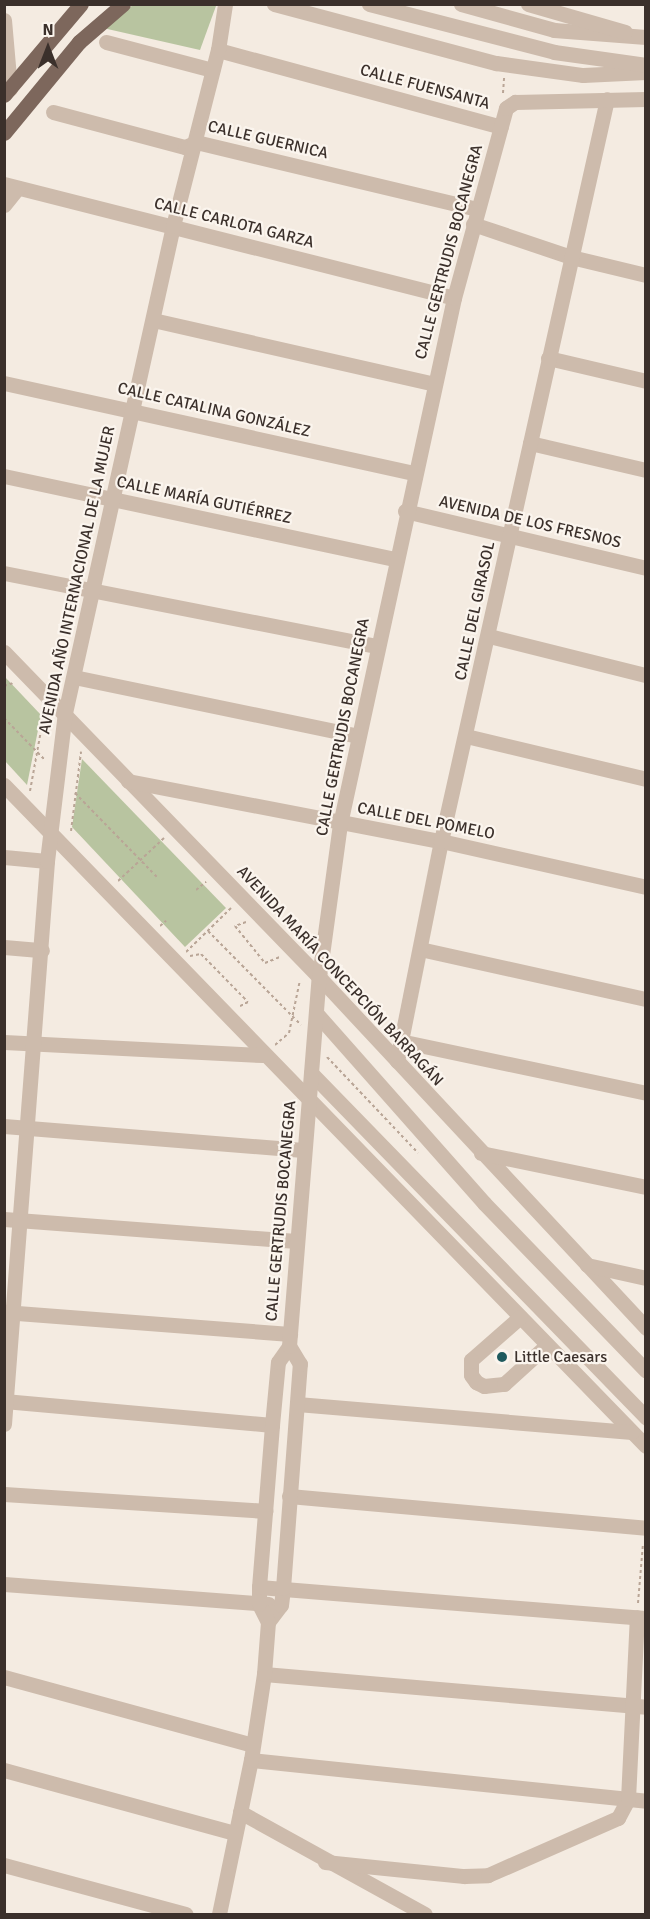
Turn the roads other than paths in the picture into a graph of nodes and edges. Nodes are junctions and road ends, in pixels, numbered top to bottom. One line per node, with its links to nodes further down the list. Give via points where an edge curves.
1 (81, 4): 15 (main road)
2 (123, 4): 20 (main road, via 79,42)
3 (225, 4): 11 (street, AVENIDA AÑO INTERNACIONAL DE LA MUJER)
4 (274, 4): 14 (street, via 504,64 583,75)
5 (369, 4): 12 (street, via 554,52)
6 (461, 4): 9 (street, via 554,30)
7 (528, 4): 9 (street)
8 (4, 20): 15 (street)
9 (645, 37)
10 (106, 42): 13 (street)
11 (218, 50): 13 (street, AVENIDA AÑO INTERNACIONAL DE LA MUJER); 19 (street, CALLE FUENSANTA)
12 (645, 65)
13 (213, 70): 21 (street, AVENIDA AÑO INTERNACIONAL DE LA MUJER)
14 (645, 72)
15 (7, 92)
16 (607, 99): 17 (street, CALLE FUENSANTA); 19 (street, CALLE FUENSANTA, via 515,102 506,108); 27 (street, CALLE DEL GIRASOL)
17 (645, 99)
18 (53, 112): 21 (street, CALLE GUERNICA, via 185,147)
19 (501, 127): 24 (street, CALLE GERTRUDIS BOCANEGRA)
20 (4, 132)
21 (196, 142): 24 (street, CALLE GUERNICA); 26 (street, AVENIDA AÑO INTERNACIONAL DE LA MUJER)
22 (11, 186): 23 (street); 26 (street, CALLE CARLOTA GARZA)
23 (4, 206)
24 (477, 209): 25 (street, CALLE GERTRUDIS BOCANEGRA)
25 (473, 224): 27 (street); 29 (street, CALLE GERTRUDIS BOCANEGRA)
26 (173, 226): 29 (street, CALLE CARLOTA GARZA); 30 (street, AVENIDA AÑO INTERNACIONAL DE LA MUJER)
27 (572, 256): 28 (street); 31 (street, CALLE DEL GIRASOL)
28 (645, 275)
29 (454, 298): 34 (street, CALLE GERTRUDIS BOCANEGRA)
30 (153, 320): 34 (street); 35 (street, AVENIDA AÑO INTERNACIONAL DE LA MUJER)
31 (548, 358): 32 (street); 36 (street, CALLE DEL GIRASOL)
32 (645, 381)
33 (4, 383): 35 (street, CALLE CATALINA GONZÁLEZ)
34 (434, 384): 38 (street, CALLE GERTRUDIS BOCANEGRA)
35 (131, 410): 38 (street, CALLE CATALINA GONZÁLEZ); 40 (street, AVENIDA AÑO INTERNACIONAL DE LA MUJER)
36 (530, 443): 37 (street); 42 (street, CALLE DEL GIRASOL)
37 (645, 470)
38 (415, 473): 41 (street, CALLE GERTRUDIS BOCANEGRA)
39 (4, 476): 40 (street, CALLE MARÍA GUTIÉRREZ)
40 (113, 499): 43 (street, CALLE MARÍA GUTIÉRREZ); 46 (street, AVENIDA AÑO INTERNACIONAL DE LA MUJER)
41 (405, 511): 42 (street, AVENIDA DE LOS FRESNOS); 43 (street, CALLE GERTRUDIS BOCANEGRA)
42 (509, 535): 44 (street, AVENIDA DE LOS FRESNOS); 47 (street, CALLE DEL GIRASOL)
43 (396, 559): 48 (street, CALLE GERTRUDIS BOCANEGRA)
44 (645, 568)
45 (4, 573): 46 (street)
46 (93, 591): 48 (street); 51 (street, AVENIDA AÑO INTERNACIONAL DE LA MUJER)
47 (489, 636): 50 (street); 54 (street, CALLE DEL GIRASOL)
48 (377, 646): 53 (street, CALLE GERTRUDIS BOCANEGRA)
49 (4, 652): 52 (street, AVENIDA MARÍA CONCEPCIÓN BARRAGÁN)
50 (645, 675)
51 (74, 677): 52 (street, AVENIDA AÑO INTERNACIONAL DE LA MUJER); 53 (street)
52 (65, 713): 56 (street, AVENIDA MARÍA CONCEPCIÓN BARRAGÁN); 59 (street, AVENIDA AÑO INTERNACIONAL DE LA MUJER)
53 (358, 736): 58 (street, CALLE GERTRUDIS BOCANEGRA)
54 (466, 736): 55 (street); 60 (street, CALLE DEL GIRASOL)
55 (645, 779)
56 (128, 781): 58 (street, CALLE DEL POMELO); 67 (street, AVENIDA MARÍA CONCEPCIÓN BARRAGÁN)
57 (4, 785): 59 (street)
58 (340, 824): 60 (street, CALLE DEL POMELO); 67 (street, CALLE GERTRUDIS BOCANEGRA)
59 (51, 834): 62 (street, AVENIDA AÑO INTERNACIONAL DE LA MUJER); 73 (street)
60 (441, 841): 63 (street, CALLE DEL POMELO); 65 (street, CALLE DEL GIRASOL)
61 (4, 857): 62 (street)
62 (47, 861): 66 (street, AVENIDA AÑO INTERNACIONAL DE LA MUJER)
63 (645, 887)
64 (4, 947): 66 (street)
65 (420, 949): 68 (street); 70 (street, CALLE DEL GIRASOL)
66 (42, 950): 72 (street, AVENIDA AÑO INTERNACIONAL DE LA MUJER)
67 (319, 977): 69 (street, CALLE GERTRUDIS BOCANEGRA); 74 (street, AVENIDA MARÍA CONCEPCIÓN BARRAGÁN)
68 (645, 999)
69 (316, 1013): 75 (street, CALLE GERTRUDIS BOCANEGRA); 93 (street, via 484,1203)
70 (400, 1041): 74 (street, CALLE DEL GIRASOL); 76 (street)
71 (4, 1042): 72 (street)
72 (32, 1044): 73 (street); 79 (street, AVENIDA AÑO INTERNACIONAL DE LA MUJER)
73 (263, 1055): 77 (street)
74 (397, 1061): 81 (street, AVENIDA MARÍA CONCEPCIÓN BARRAGÁN)
75 (311, 1073): 77 (street, CALLE GERTRUDIS BOCANEGRA); 96 (street)
76 (645, 1093)
77 (308, 1098): 80 (street, CALLE GERTRUDIS BOCANEGRA); 89 (street)
78 (4, 1126): 79 (street)
79 (28, 1128): 80 (street); 84 (street, AVENIDA AÑO INTERNACIONAL DE LA MUJER)
80 (303, 1150): 85 (street, CALLE GERTRUDIS BOCANEGRA)
81 (481, 1153): 82 (street); 86 (street, AVENIDA MARÍA CONCEPCIÓN BARRAGÁN)
82 (645, 1187)
83 (4, 1219): 84 (street)
84 (20, 1220): 85 (street); 88 (street, AVENIDA AÑO INTERNACIONAL DE LA MUJER)
85 (296, 1241): 91 (street, CALLE GERTRUDIS BOCANEGRA)
86 (587, 1265): 87 (street); 90 (street, AVENIDA MARÍA CONCEPCIÓN BARRAGÁN)
87 (645, 1278)
88 (9, 1312): 91 (street); 94 (street, AVENIDA AÑO INTERNACIONAL DE LA MUJER)
89 (520, 1317): 92 (street); 92 (street, via 471,1360 471,1375 476,1382 484,1386 504,1384)
90 (645, 1328)
91 (289, 1340): 95 (street, CALLE GERTRUDIS BOCANEGRA, via 300,1364); 98 (street, CALLE GERTRUDIS BOCANEGRA, via 278,1362)
92 (547, 1345): 99 (street)
93 (645, 1371)
94 (5, 1401): 97 (street, AVENIDA AÑO INTERNACIONAL DE LA MUJER); 98 (street)
95 (297, 1404): 99 (street); 102 (street, CALLE GERTRUDIS BOCANEGRA)
96 (645, 1418)
97 (4, 1424)
98 (272, 1425): 103 (street, CALLE GERTRUDIS BOCANEGRA)
99 (632, 1432): 100 (street)
100 (645, 1446)
101 (4, 1494): 103 (street)
102 (289, 1496): 104 (street); 107 (street, CALLE GERTRUDIS BOCANEGRA)
103 (265, 1510): 106 (street, CALLE GERTRUDIS BOCANEGRA)
104 (645, 1528)
105 (4, 1584): 108 (street)
106 (259, 1587): 107 (street); 108 (street, CALLE GERTRUDIS BOCANEGRA)
107 (282, 1588): 109 (street, CALLE GERTRUDIS BOCANEGRA); 110 (street)
108 (259, 1604): 109 (street); 111 (street, CALLE GERTRUDIS BOCANEGRA)
109 (281, 1605): 111 (street)
110 (641, 1618): 114 (street)
111 (268, 1623): 112 (street, CALLE GERTRUDIS BOCANEGRA)
112 (264, 1674): 114 (street); 115 (street, CALLE GERTRUDIS BOCANEGRA)
113 (4, 1677): 115 (street)
114 (638, 1706): 117 (street)
115 (252, 1753): 117 (street); 119 (street, CALLE GERTRUDIS BOCANEGRA)
116 (4, 1770): 120 (street)
117 (628, 1799): 118 (street); 121 (street, via 622,1814 611,1822 488,1875)
118 (645, 1801)
119 (240, 1812): 120 (street, CALLE GERTRUDIS BOCANEGRA); 121 (street)
120 (235, 1833): 124 (street, CALLE GERTRUDIS BOCANEGRA)
121 (325, 1862): 125 (street)
122 (4, 1865): 123 (street)
123 (186, 1914)
124 (219, 1914)
125 (425, 1914)

